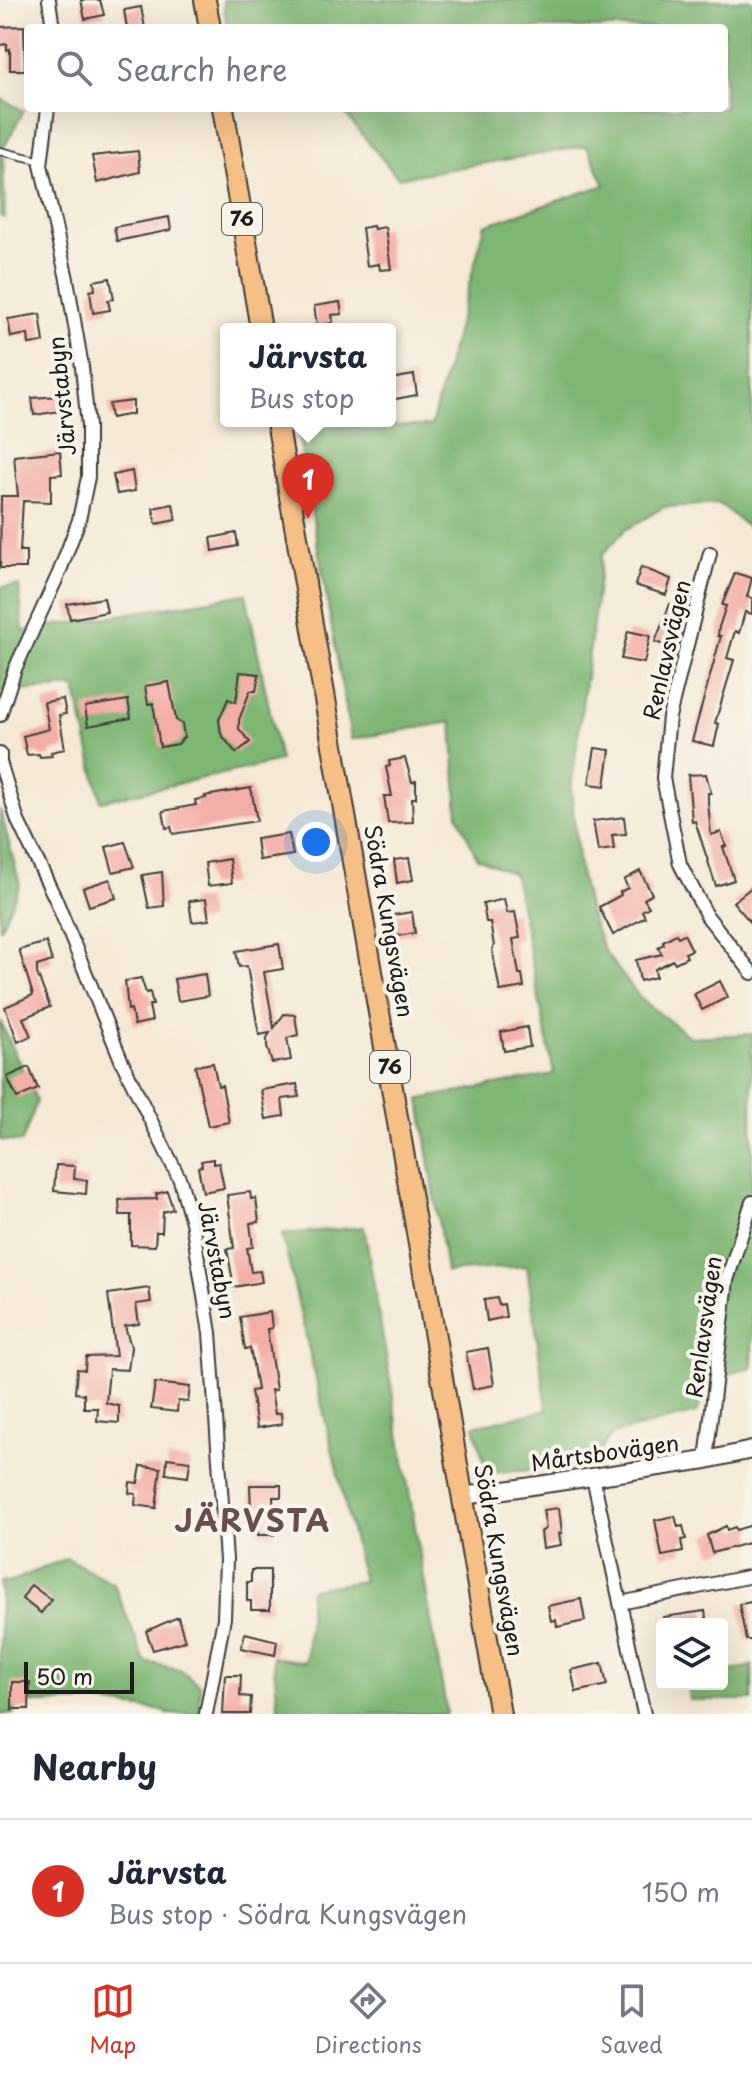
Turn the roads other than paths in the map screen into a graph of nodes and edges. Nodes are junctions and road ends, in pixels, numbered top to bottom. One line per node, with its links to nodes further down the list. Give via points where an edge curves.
1 (49, 0): 3 (street)
2 (205, 0): 4 (main road)
3 (52, 24)
4 (209, 24)
5 (48, 112): 8 (street, Järvstabyn)
6 (224, 112): 9 (main road, 76)
7 (0, 151): 8 (lane)
8 (42, 161): 12 (street, Järvstabyn, via 82,367 88,477 79,520)
9 (260, 323)
10 (278, 427): 19 (main road, Södra Kungsvägen / 76)
11 (710, 553): 14 (street, Renlavsvägen, via 669,717 663,778 680,864 707,916)
12 (0, 715)
13 (0, 754): 22 (street, Järvstabyn, via 18,821 122,1062 180,1180 194,1231 210,1333 226,1560 224,1618)
14 (752, 973)
15 (752, 1202): 17 (street, Renlavsvägen, via 727,1280)
16 (752, 1450): 17 (street, Mårtsbovägen)
17 (706, 1460): 18 (street, Mårtsbovägen)
18 (593, 1477): 19 (street, Mårtsbovägen); 21 (street)
19 (464, 1496): 23 (main road, Södra Kungsvägen / 76)
20 (752, 1576): 21 (street)
21 (620, 1603): 24 (street)
22 (206, 1714)
23 (500, 1714)
24 (644, 1714)

